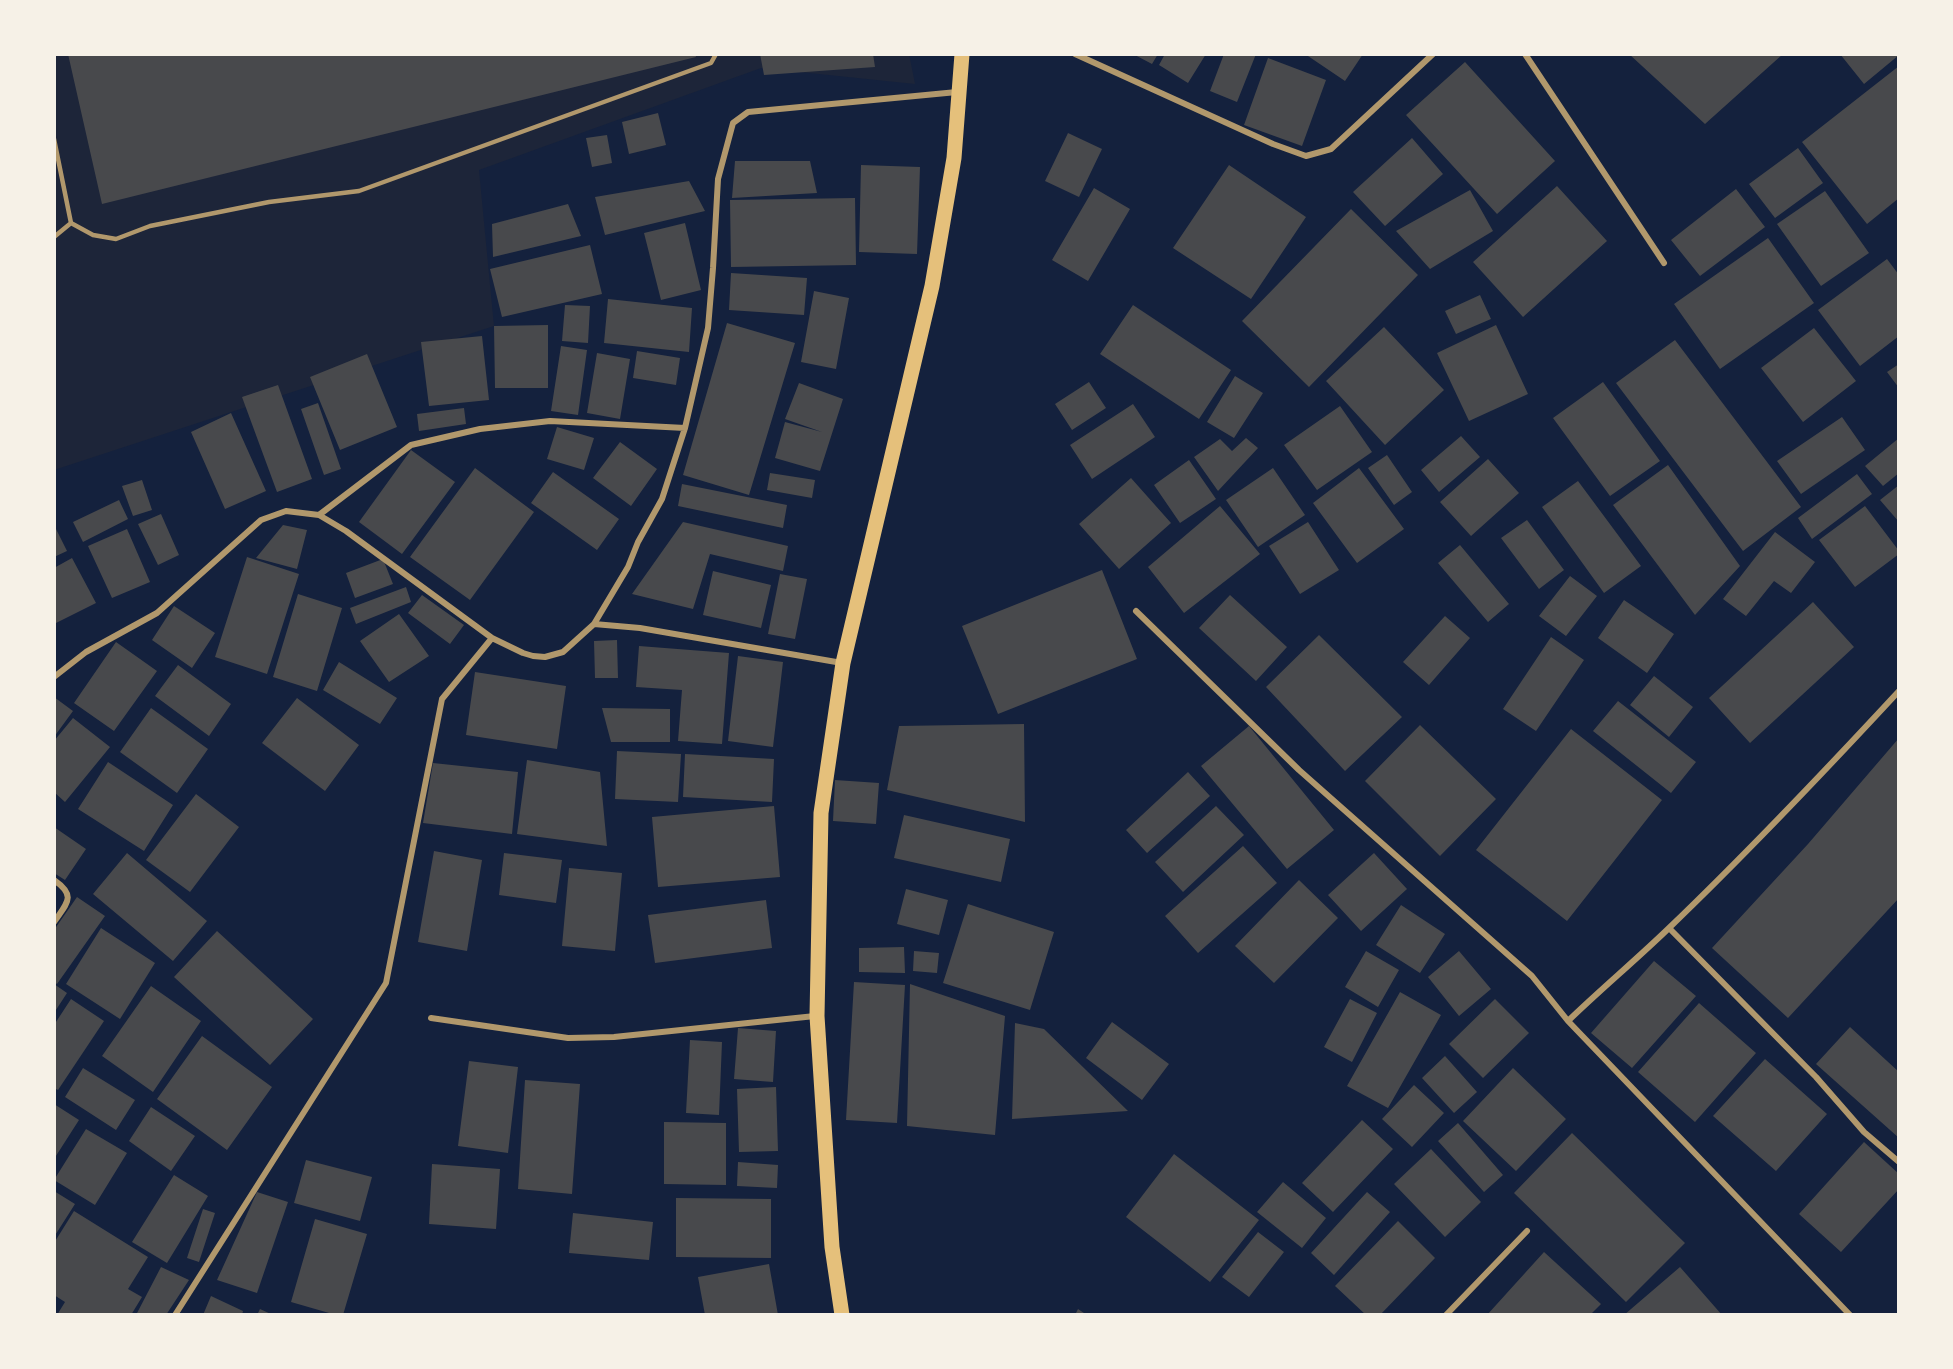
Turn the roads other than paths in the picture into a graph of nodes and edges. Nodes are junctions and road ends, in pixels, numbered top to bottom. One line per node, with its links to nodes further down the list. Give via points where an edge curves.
1 (716, 54): 8 (lane, via 711,63 358,191 269,202 150,226 116,240 93,236)
2 (962, 54): 6 (main road)
3 (1075, 54): 4 (street, via 1306,156 1331,149)
4 (1433, 54)
5 (1525, 54): 10 (street)
6 (958, 91): 11 (street, via 748,112 733,123 718,179 708,328); 16 (main road, via 954,158 932,286)
7 (54, 140): 8 (lane)
8 (71, 223): 9 (lane)
9 (54, 237)
10 (1664, 263)
11 (685, 428): 12 (street, via 550,422 480,429 411,445); 14 (street, via 662,499)
12 (319, 515): 15 (street); 17 (street, via 286,511 261,520 157,613 86,652)
13 (1136, 611): 24 (street, via 1299,770 1533,976)
14 (594, 624): 15 (street, via 563,652 545,657 523,653); 16 (street, via 640,628)
15 (492, 639): 27 (street, via 442,699 386,983)
16 (843, 663): 22 (main road, via 821,813)
17 (54, 677)
18 (1899, 692): 21 (street)
19 (54, 880): 20 (street, via 68,894)
20 (54, 922)
21 (1669, 928): 24 (street); 25 (street, via 1816,1077 1864,1132)
22 (817, 1016): 23 (street, via 614,1037 568,1038); 28 (main road, via 832,1247)
23 (431, 1018)
24 (1568, 1021): 30 (street)
25 (1899, 1162)
26 (1527, 1231): 29 (street)
27 (175, 1315)
28 (842, 1315)
29 (1446, 1315)
30 (1850, 1315)

